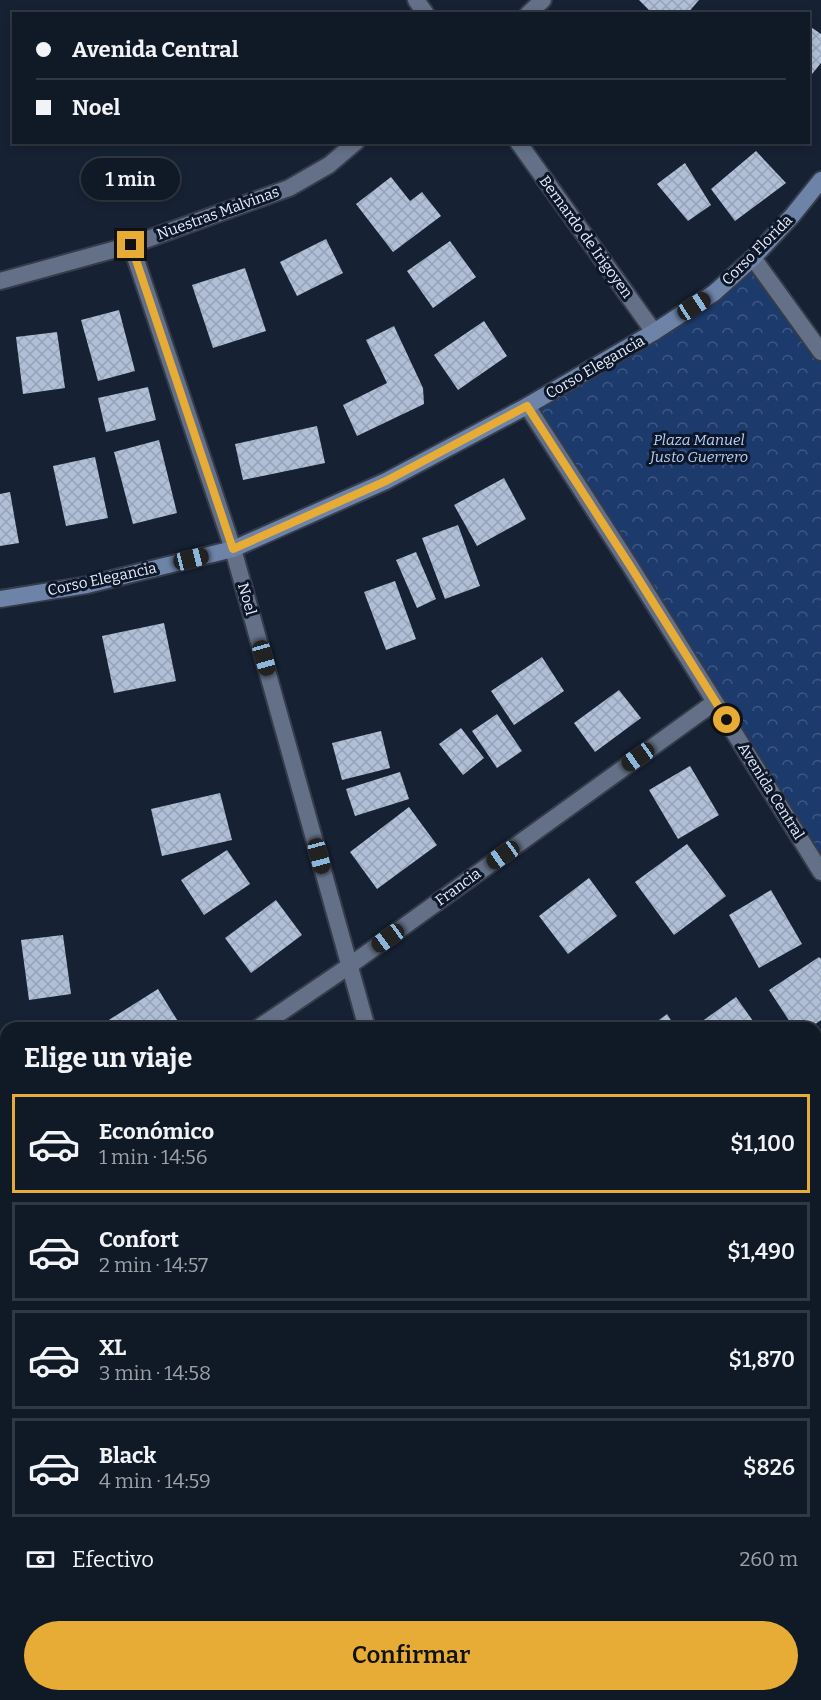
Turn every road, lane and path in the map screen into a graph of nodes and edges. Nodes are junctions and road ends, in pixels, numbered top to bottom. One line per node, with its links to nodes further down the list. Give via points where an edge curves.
1 (543, 0): 2 (street)
2 (530, 12)
3 (354, 144): 6 (street, Nuestras Malvinas, via 329,165 289,188)
4 (519, 144): 9 (street, Bernardo de Irigoyen)
5 (821, 180): 7 (main road, Corso Florida)
6 (131, 245): 8 (street, Nuestras Malvinas); 12 (street, Noel)
7 (753, 258): 9 (main road, Corso Florida, via 714,292); 10 (street)
8 (0, 281)
9 (654, 332): 11 (main road, Corso Elegancia)
10 (821, 352)
11 (527, 406): 12 (main road, Corso Elegancia, via 386,481); 14 (street, Avenida Central)
12 (233, 549): 13 (main road, Corso Elegancia, via 87,585); 16 (street, Noel)
13 (0, 599)
14 (715, 702): 15 (street, Avenida Central); 16 (street, Francia)
15 (821, 872)
16 (349, 966): 17 (street, Francia); 18 (street, Noel)
17 (267, 1022)
18 (366, 1022)

